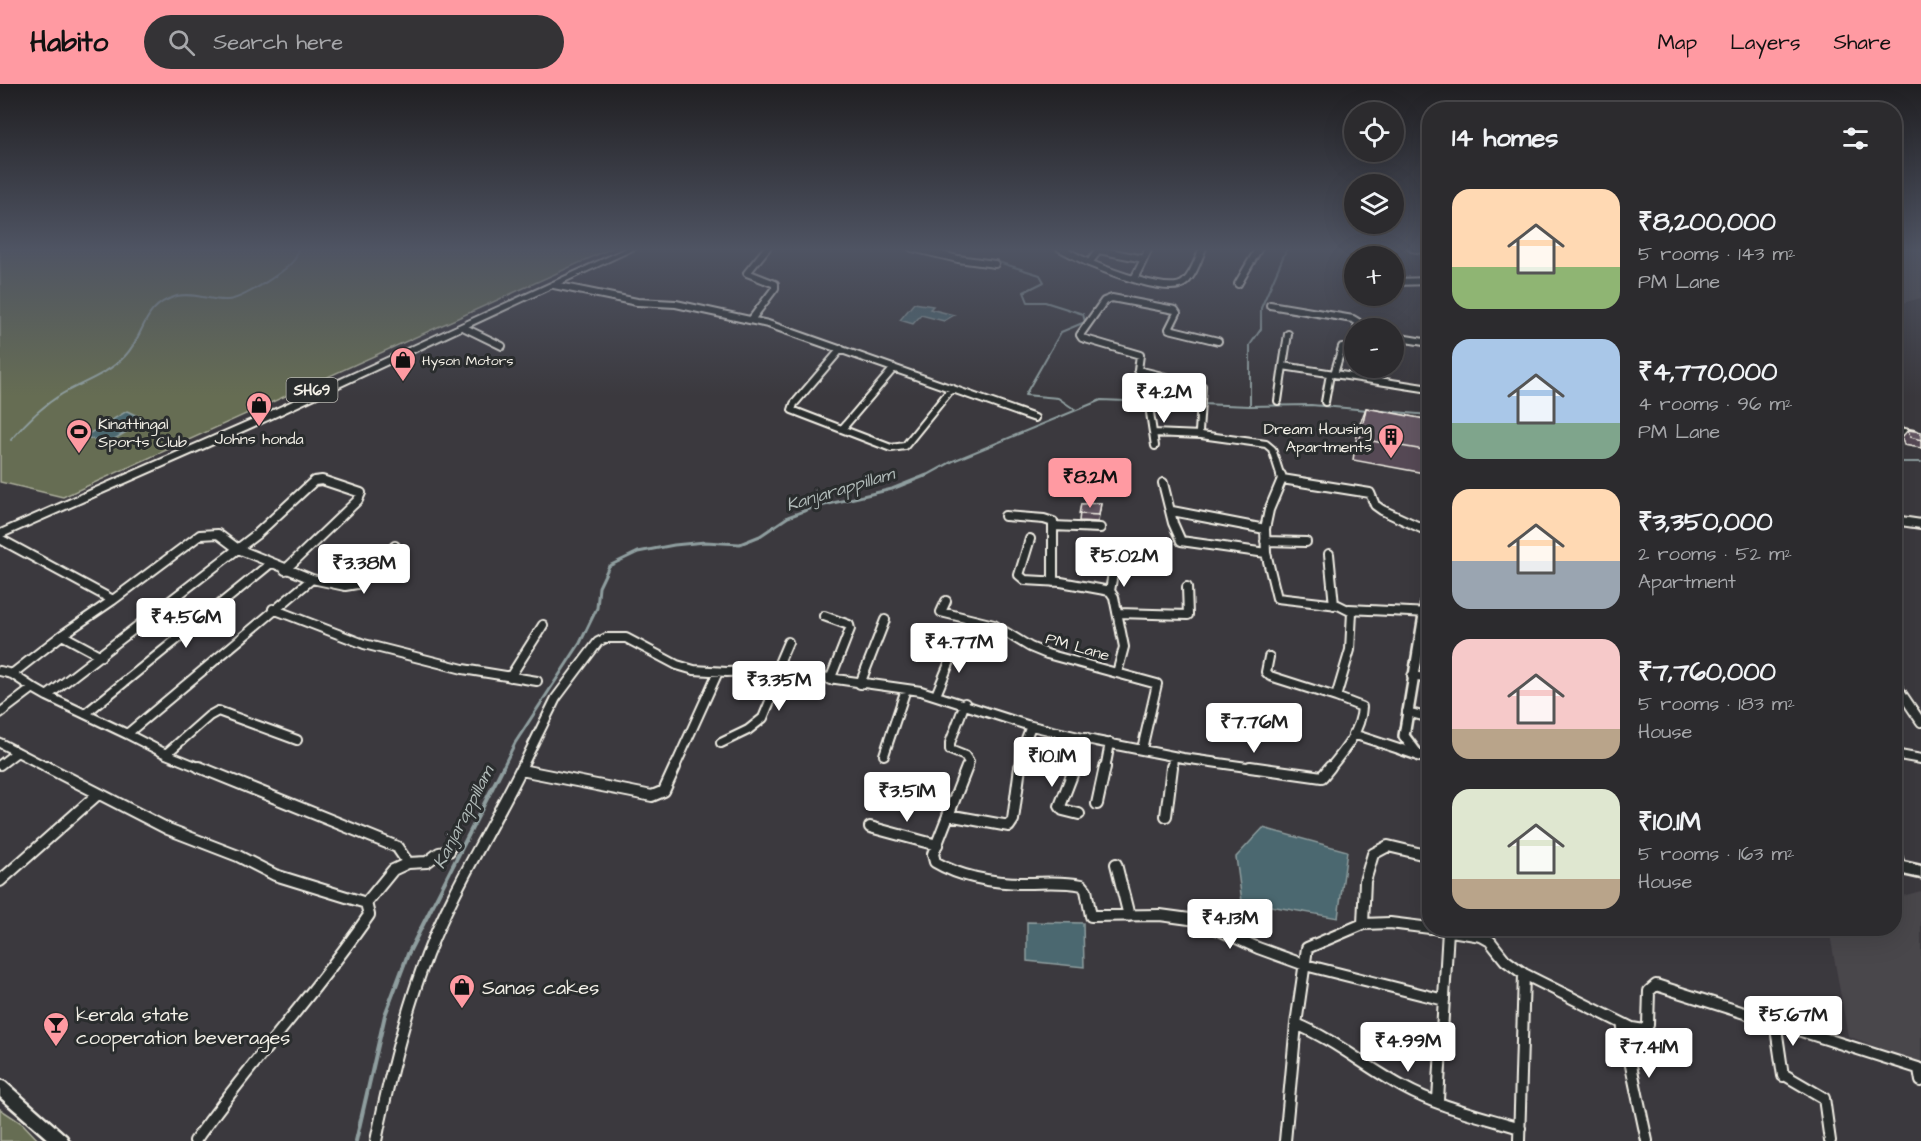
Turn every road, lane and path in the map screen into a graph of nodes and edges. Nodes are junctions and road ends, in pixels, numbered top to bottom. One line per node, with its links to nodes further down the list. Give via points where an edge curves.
1 (514, 297): 38 (main road, SH69)
2 (527, 297): 8 (main road)
3 (614, 297): 7 (street, via 676,304)
4 (768, 297): 7 (street)
5 (1270, 305): 6 (street)
6 (1347, 318)
7 (751, 320): 15 (street)
8 (463, 327): 13 (street); 42 (main road)
9 (1288, 334): 16 (street)
10 (1404, 339): 12 (street)
11 (1218, 341): 29 (street, via 1169,329 1176,310 1112,298 1104,301 1080,335 1140,355 1138,370 1202,386)
12 (1422, 342)
13 (502, 346)
14 (1342, 347): 18 (street)
15 (841, 349): 17 (street); 25 (street, via 791,407)
16 (1283, 366): 18 (street); 21 (street)
17 (894, 368): 19 (street); 25 (street)
18 (1332, 374): 20 (street); 22 (street)
19 (951, 388): 24 (street); 25 (street, via 901,448)
20 (1422, 388)
21 (1278, 401)
22 (1325, 402)
23 (1149, 406): 27 (street)
24 (1035, 418)
25 (842, 429)
26 (1902, 431): 28 (street)
27 (1153, 434): 29 (street); 30 (street)
28 (1916, 434)
29 (1201, 435): 31 (street, via 1270,446)
30 (1155, 446)
31 (1282, 479): 40 (street, via 1370,493 1382,510); 41 (street)
32 (1163, 483): 33 (street)
33 (1172, 511): 41 (street); 49 (street, via 1174,530 1181,541)
34 (1005, 516): 37 (street, via 1050,520)
35 (1902, 521): 36 (street)
36 (1921, 524)
37 (1053, 526): 39 (street); 55 (street)
38 (0, 528)
39 (1100, 528)
40 (1422, 528)
41 (1265, 529): 45 (street)
42 (0, 534)
43 (0, 539): 58 (street)
44 (1030, 539): 55 (street, via 1019,575 1025,580)
45 (1265, 541): 46 (street); 49 (street)
46 (1305, 542)
47 (395, 546): 54 (street, via 357,584 345,586)
48 (238, 549): 51 (street); 52 (street, via 314,481 361,493); 58 (street, via 218,534 200,535); 72 (street)
49 (1266, 553): 60 (street, via 1277,598)
50 (1329, 554): 60 (street)
51 (271, 563): 52 (street); 94 (street)
52 (285, 570): 54 (street)
53 (1113, 573): 57 (street, PM Lane)
54 (312, 579): 61 (street)
55 (1053, 582): 57 (street)
56 (1187, 587): 64 (street, via 1188,615)
57 (1110, 591): 64 (street, PM Lane)
58 (113, 600): 69 (street)
59 (946, 601): 77 (street, PM Lane, via 943,613 994,625 1047,654)
60 (1334, 605): 62 (street)
61 (273, 609): 79 (street, via 364,644 463,669); 98 (street)
62 (1349, 609): 63 (street); 90 (street, via 1350,650)
63 (1422, 612)
64 (1118, 613): 77 (street, PM Lane, via 1124,647)
65 (824, 616): 82 (street, via 849,625 850,629)
66 (885, 620): 84 (street)
67 (543, 625): 79 (street)
68 (1422, 633): 80 (street)
69 (62, 635): 72 (street); 78 (street)
70 (788, 642): 74 (street)
71 (958, 642): 88 (street)
72 (101, 656): 89 (street)
73 (1269, 657): 90 (street, via 1267,674)
74 (776, 670): 76 (street); 82 (street); 104 (street, via 778,682 763,718)
75 (0, 671): 78 (street)
76 (718, 672): 118 (street, via 659,795); 118 (street, via 677,665 626,638 606,638 598,642 556,698)
77 (1117, 673): 107 (street, PM Lane, via 1157,684)
78 (12, 674): 85 (street)
79 (510, 676): 83 (street)
80 (1412, 676): 81 (street); 92 (street)
81 (1422, 678)
82 (830, 680): 84 (street)
83 (537, 681)
84 (860, 684): 86 (street)
85 (33, 688): 89 (street); 93 (street)
86 (906, 689): 88 (street); 111 (street)
87 (1902, 694): 96 (street)
88 (936, 695): 91 (street)
89 (47, 696): 94 (street)
90 (1336, 697): 99 (street, via 1362,707)
91 (965, 703): 97 (street); 122 (street, via 950,750 969,762)
92 (1407, 712): 95 (street); 100 (street)
93 (0, 713)
94 (85, 714): 98 (street)
95 (1422, 716)
96 (1921, 722)
97 (1031, 726): 101 (street); 122 (street, via 1022,749 1009,826)
98 (127, 734): 110 (street)
99 (1353, 734): 106 (street); 113 (street, via 1322,777)
100 (1404, 736): 106 (street); 114 (street)
101 (1086, 738): 105 (street); 121 (street, via 1060,806)
102 (297, 740): 110 (street, via 218,711)
103 (0, 743): 109 (street)
104 (721, 743)
105 (1110, 743): 107 (street); 120 (street)
106 (1389, 746): 108 (street)
107 (1142, 749): 113 (street)
108 (1402, 750): 115 (main road)
109 (16, 752): 117 (street); 119 (street)
110 (166, 754): 128 (street, via 397,847)
111 (884, 755)
112 (1902, 755): 116 (street)
113 (1173, 756): 123 (street)
114 (1422, 756)
115 (1422, 757)
116 (1921, 759)
117 (0, 765)
118 (521, 770): 152 (street, via 473,854 427,955 394,1057)
119 (98, 794): 132 (street); 133 (street, via 275,875)
120 (1097, 804)
121 (1079, 814)
122 (948, 815): 125 (street)
123 (1166, 816)
124 (870, 827): 125 (street)
125 (936, 845): 134 (street, via 935,862 944,869 1015,883 1077,883 1086,890 1091,916)
126 (449, 851): 128 (street, via 427,862)
127 (1422, 854): 135 (street, via 1388,846 1373,854 1365,881)
128 (408, 863): 133 (street, via 393,870)
129 (1116, 864): 134 (street)
130 (1902, 867): 131 (main road)
131 (1921, 872)
132 (0, 881)
133 (366, 903): 151 (street, via 369,915 337,962 231,1090)
134 (1129, 916): 139 (street, via 1197,920)
135 (1363, 924): 136 (street); 139 (street, via 1307,948)
136 (1422, 927)
137 (1448, 936): 141 (street)
138 (1480, 936): 140 (street)
139 (1305, 965): 141 (street); 144 (street)
140 (1524, 974): 143 (street); 149 (street)
141 (1444, 1000): 148 (street)
142 (1775, 1021): 143 (street, via 1656,985 1649,991 1648,1025 1644,1030); 145 (street); 156 (street, via 1783,1075 1824,1098)
143 (1622, 1023): 155 (street)
144 (1296, 1024): 148 (street, via 1332,1040 1391,1080); 153 (street)
145 (1920, 1069): 146 (street)
146 (1921, 1081)
147 (0, 1087): 150 (main road)
148 (1438, 1100): 149 (street)
149 (1520, 1128): 154 (street)
150 (61, 1141)
151 (195, 1141)
152 (376, 1141)
153 (1286, 1141)
154 (1520, 1141)
155 (1647, 1141)
156 (1830, 1141)

